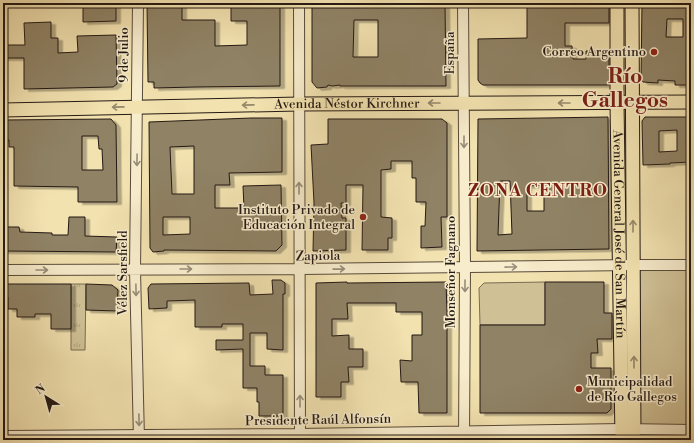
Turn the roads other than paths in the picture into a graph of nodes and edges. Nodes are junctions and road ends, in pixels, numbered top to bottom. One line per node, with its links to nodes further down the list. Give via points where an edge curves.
1 (138, 3): 11 (street, 9 de Julio)
2 (299, 3): 10 (street)
3 (463, 3): 7 (street, España)
4 (617, 3): 8 (main road, Avenida General José de San Martín)
5 (632, 3): 9 (main road, Avenida General José de San Martín)
6 (691, 102): 9 (main road, Avenida Néstor Kirchner)
7 (464, 103): 8 (main road, Avenida Néstor Kirchner, one-way to 7); 10 (main road, Avenida Néstor Kirchner, one-way to 10); 16 (street, Monseñor Fagnano, one-way to 16)
8 (617, 103): 9 (main road, Avenida Néstor Kirchner); 13 (main road, Avenida General José de San Martín)
9 (632, 103): 14 (main road, Avenida General José de San Martín, one-way to 9)
10 (299, 104): 11 (main road, Avenida Néstor Kirchner, one-way to 11); 17 (street, one-way to 10)
11 (137, 107): 12 (main road, Avenida Néstor Kirchner, one-way to 12); 19 (street, Vélez Sarsfield, one-way to 19)
12 (3, 110)
13 (620, 265): 14 (street, Zapiola); 16 (street, Zapiola, one-way to 13); 22 (main road, Avenida General José de San Martín)
14 (634, 265): 15 (street, Zapiola); 22 (main road, Avenida General José de San Martín, one-way to 14)
15 (691, 265)
16 (465, 267): 17 (street, Zapiola, one-way to 16); 21 (street, Monseñor Fagnano, one-way to 21)
17 (300, 269): 19 (street, Zapiola, one-way to 17); 24 (street, one-way to 17)
18 (3, 270): 19 (street, Zapiola, one-way to 19)
19 (136, 270): 25 (street, Vélez Sarsfield, one-way to 25)
20 (691, 430): 22 (street, Presidente Raúl Alfonsín)
21 (464, 435): 22 (street, Presidente Raúl Alfonsín); 24 (street, Presidente Raúl Alfonsín)
22 (628, 435)
23 (3, 436): 25 (street, Presidente Raúl Alfonsín)
24 (300, 437): 25 (street, Presidente Raúl Alfonsín)
25 (139, 438)

